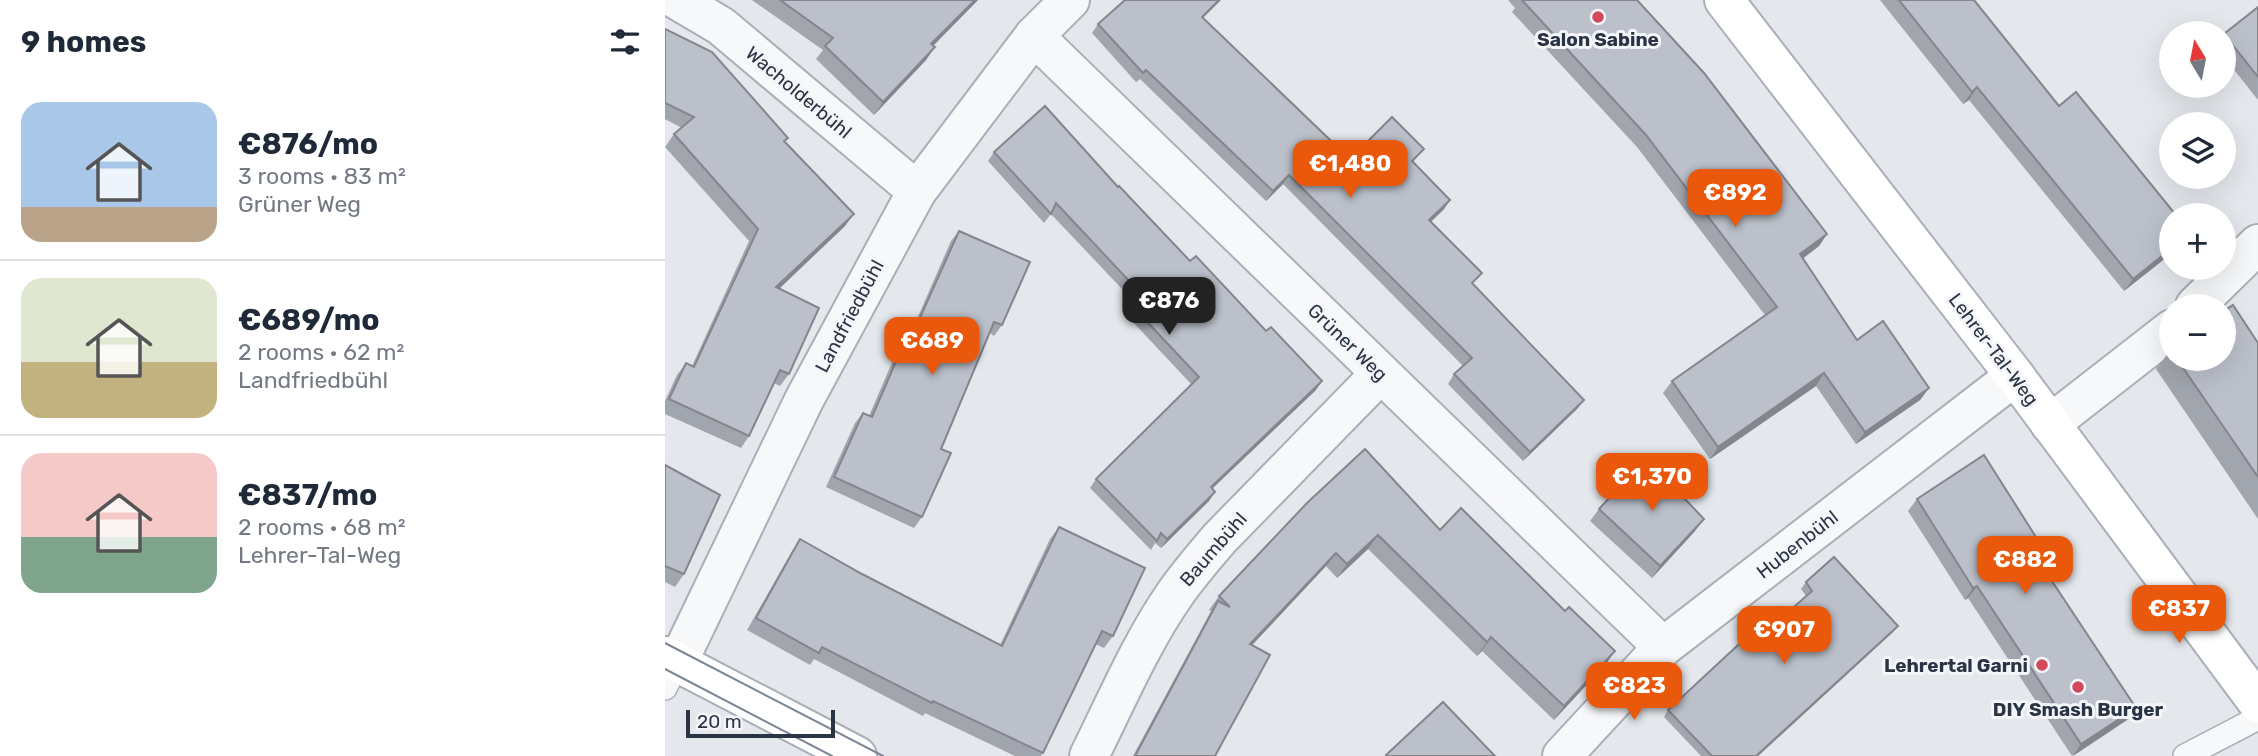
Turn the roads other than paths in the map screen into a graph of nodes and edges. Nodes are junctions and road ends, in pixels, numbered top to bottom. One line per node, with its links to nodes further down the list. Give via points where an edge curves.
1 (677, 0): 5 (street, Wacholderbühl, via 721,26)
2 (1070, 0): 4 (street, Landfriedbühl)
3 (1724, 0): 10 (street, Lehrer-Tal-Weg)
4 (1034, 36): 5 (street, Landfriedbühl); 9 (street, Grüner Weg)
5 (917, 191): 13 (street, Landfriedbühl, via 804,400)
6 (2258, 244): 7 (street)
7 (2207, 294)
8 (2159, 339): 11 (street)
9 (1380, 374): 12 (street, Grüner Weg); 17 (street, Baumbühl, via 1196,565 1155,627)
10 (2015, 376): 11 (street, Lehrer-Tal-Weg); 12 (street, Hubenbühl)
11 (2050, 424): 14 (street, Lehrer-Tal-Weg)
12 (1663, 648): 18 (street, Hubenbühl)
13 (669, 668): 16 (street)
14 (2258, 703)
15 (2258, 718): 19 (lane)
16 (857, 756)
17 (1089, 756)
18 (1562, 756)
19 (2185, 756)

